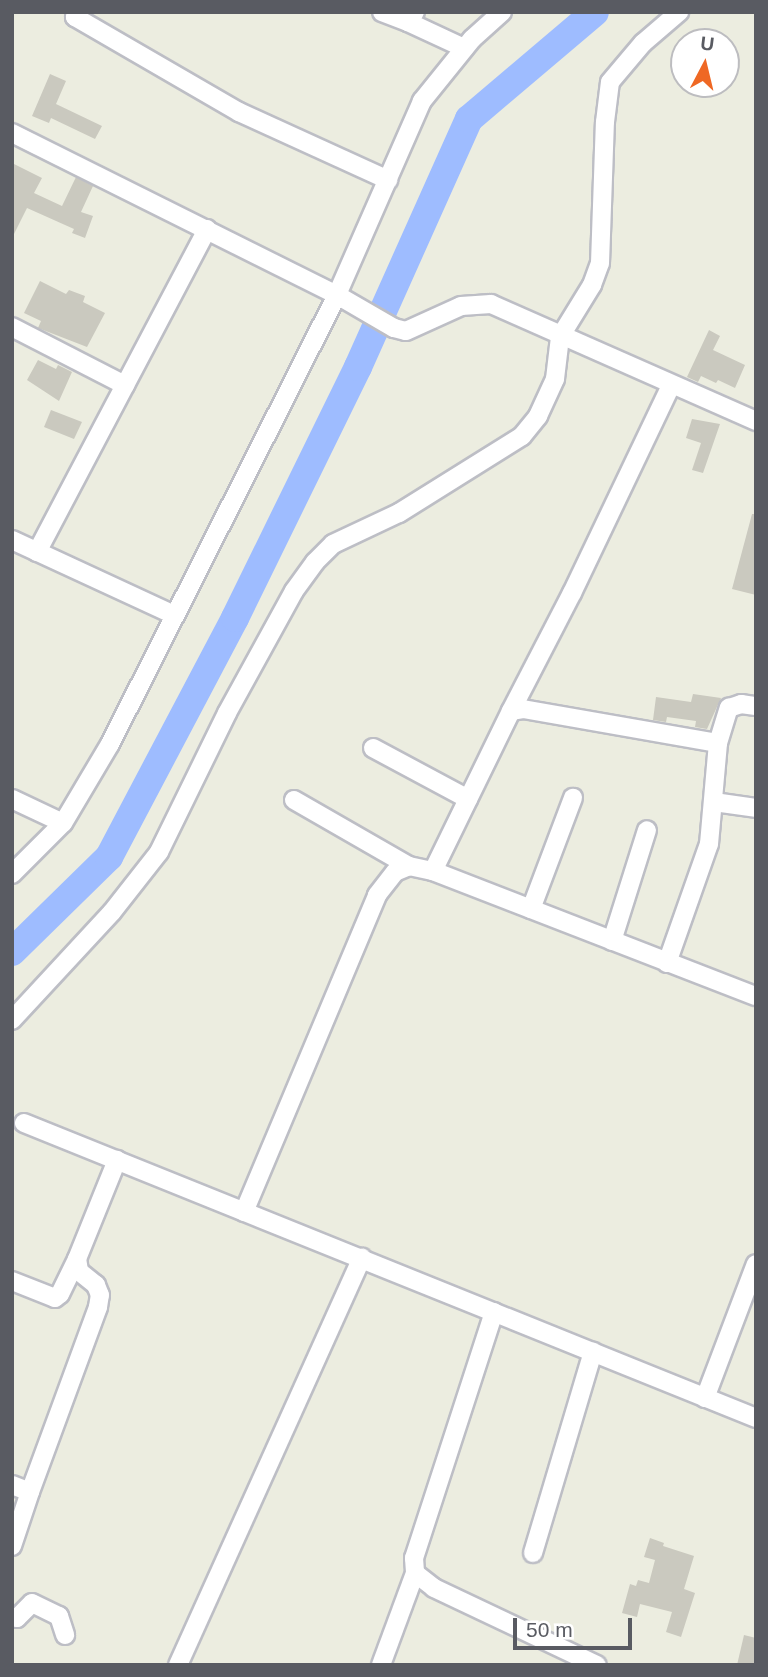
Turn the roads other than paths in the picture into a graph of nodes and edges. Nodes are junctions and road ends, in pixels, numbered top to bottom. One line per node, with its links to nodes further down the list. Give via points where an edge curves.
1 (382, 12): 5 (street)
2 (502, 12): 6 (street)
3 (679, 12): 12 (street, via 643,43 610,82 600,263)
4 (73, 14): 8 (street, via 239,112)
5 (412, 17): 6 (street)
6 (464, 48): 8 (street, via 422,101)
7 (12, 133): 9 (street)
8 (388, 180): 10 (street)
9 (207, 229): 10 (street); 14 (street)
10 (337, 295): 12 (street, via 394,328 412,330 461,306 480,302); 18 (street)
11 (12, 327): 14 (street)
12 (560, 337): 13 (street); 38 (street, via 555,379 523,436 399,513 332,544 315,562 294,591 227,713 159,852 112,912)
13 (671, 384): 15 (street); 20 (street)
14 (125, 385): 17 (street)
15 (756, 421)
16 (12, 540): 17 (street)
17 (37, 552): 18 (street)
18 (174, 615): 29 (street, via 110,744)
19 (756, 706): 21 (street, via 729,708)
20 (511, 711): 21 (street, via 523,709); 25 (street)
21 (718, 743): 27 (street)
22 (373, 748): 25 (street)
23 (573, 798): 34 (street)
24 (12, 799): 29 (street)
25 (468, 799): 32 (street)
26 (294, 800): 31 (street)
27 (714, 802): 28 (street); 36 (street, via 709,844)
28 (756, 808)
29 (63, 823): 33 (street)
30 (647, 830): 35 (street)
31 (409, 866): 32 (street); 41 (street, via 395,872 377,894)
32 (433, 871): 34 (street)
33 (12, 874)
34 (531, 909): 35 (street)
35 (612, 941): 36 (street)
36 (667, 963): 37 (street)
37 (756, 996)
38 (12, 1020)
39 (24, 1122): 40 (street)
40 (117, 1160): 41 (street); 43 (street)
41 (244, 1212): 42 (street)
42 (362, 1258): 46 (street); 57 (street)
43 (77, 1259): 45 (street, via 55,1298); 51 (street, via 79,1271 96,1285 98,1307)
44 (756, 1265): 48 (street)
45 (12, 1282)
46 (494, 1312): 47 (street); 54 (street, via 414,1559)
47 (593, 1352): 48 (street); 53 (street)
48 (705, 1398): 49 (street)
49 (756, 1418)
50 (12, 1485): 51 (street)
51 (30, 1492): 52 (street)
52 (12, 1546)
53 (533, 1553)
54 (415, 1573): 58 (street); 59 (street, via 434,1588)
55 (12, 1617): 56 (street, via 17,1618 32,1603 59,1616)
56 (65, 1635)
57 (178, 1665)
58 (381, 1665)
59 (597, 1665)

